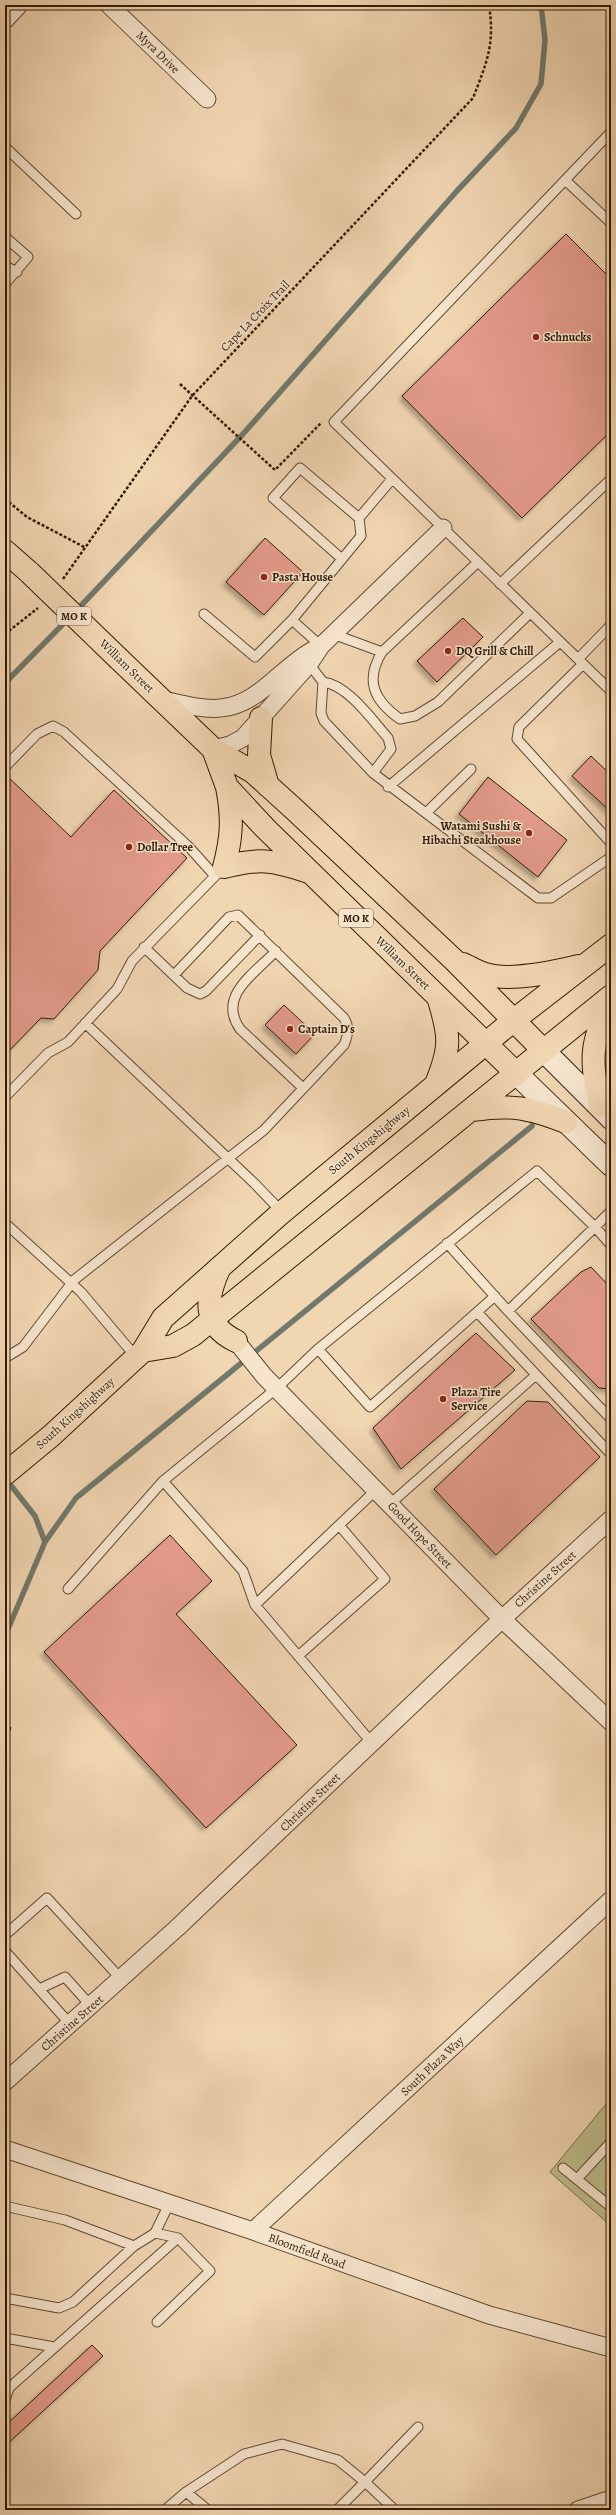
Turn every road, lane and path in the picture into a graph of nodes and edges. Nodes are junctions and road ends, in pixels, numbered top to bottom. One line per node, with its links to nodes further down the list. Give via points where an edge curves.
1 (19, 5): 4 (street)
2 (109, 5): 5 (street, Myra Drive)
3 (489, 5): 16 (path, Cape La Croix Trail, via 492,27 489,58 473,98)
4 (5, 20)
5 (207, 99)
6 (611, 132): 8 (lane)
7 (5, 147): 9 (lane)
8 (565, 180): 10 (lane); 17 (lane)
9 (76, 214)
10 (611, 223)
11 (5, 237): 13 (lane, via 28,257)
12 (5, 266): 13 (lane)
13 (17, 272): 14 (lane)
14 (5, 284)
15 (180, 384): 16 (path)
16 (192, 396): 17 (path, via 275,470 319,423); 23 (path, Cape La Croix Trail)
17 (334, 422): 18 (lane)
18 (392, 479): 21 (lane); 22 (lane)
19 (611, 479): 28 (lane)
20 (5, 499): 23 (path, via 27,517)
21 (359, 518): 25 (lane, via 361,536); 25 (lane, via 300,468 273,498)
22 (443, 528): 26 (lane); 35 (street)
23 (86, 548): 27 (path, Cape La Croix Trail)
24 (5, 551): 43 (main road, William Street / MO K, bridge)
25 (342, 559): 32 (lane)
26 (478, 562): 28 (lane); 38 (lane)
27 (59, 584)
28 (500, 584): 30 (lane)
29 (43, 602): 34 (path, via 32,614)
30 (530, 613): 36 (lane); 38 (lane, via 438,702 415,716 400,719 379,699 371,680 374,665)
31 (204, 614): 32 (lane, via 255,657)
32 (292, 620): 37 (lane)
33 (611, 625): 39 (lane)
34 (5, 634)
35 (333, 634): 37 (street); 38 (lane)
36 (560, 642): 39 (lane); 49 (lane)
37 (321, 646): 40 (street); 43 (street, via 288,666 260,692 233,706 220,709 204,708)
38 (382, 652)
39 (580, 662): 42 (lane); 53 (lane, via 557,690 519,727 517,739)
40 (309, 664): 41 (lane); 44 (street)
41 (323, 682): 48 (lane, via 321,713 324,720); 48 (lane, via 344,690 388,738 391,749)
42 (611, 691)
43 (163, 700): 45 (main road, William Street / MO K)
44 (261, 718): 45 (street, via 243,738 230,746); 51 (main road, via 259,755)
45 (213, 749): 50 (main road, William Street / MO K); 51 (main road, William Street / MO K, via 253,772)
46 (5, 767): 55 (lane, via 37,734 53,726 64,732)
47 (471, 769): 52 (lane)
48 (373, 773): 49 (lane)
49 (388, 786): 52 (lane)
50 (227, 787): 55 (main road, via 232,816 230,843); 56 (main road, William Street / MO K)
51 (269, 788): 61 (main road, William Street / MO K)
52 (427, 812): 54 (lane, via 538,898 551,898)
53 (611, 843)
54 (611, 857)
55 (220, 872): 56 (main road, via 247,861 275,861); 59 (lane)
56 (309, 872): 64 (main road, William Street / MO K)
57 (260, 935): 60 (lane); 63 (lane, via 206,991 200,994 193,992); 63 (lane, via 243,918 232,915)
58 (611, 945): 62 (main road, South Kingshighway)
59 (144, 947): 63 (lane); 67 (lane, via 132,961 117,989)
60 (276, 951): 72 (lane, via 237,991 232,1000 233,1018 240,1029); 72 (lane, via 348,1023 348,1038 344,1045)
61 (454, 960): 62 (main road, via 486,974 518,976 548,973); 66 (main road, William Street / MO K)
62 (588, 964): 66 (main road, South Kingshighway)
63 (174, 975)
64 (439, 998): 68 (main road, William Street / MO K); 71 (main road, via 448,1033 447,1057)
65 (611, 998): 69 (main road); 75 (main road, via 592,1049 593,1068)
66 (514, 1020): 68 (main road, South Kingshighway); 69 (main road, William Street / MO K)
67 (85, 1023): 73 (lane, via 68,1042 48,1053); 77 (lane)
68 (485, 1044): 70 (main road, William Street / MO K); 71 (main road, South Kingshighway)
69 (544, 1052): 70 (main road); 75 (main road, William Street)
70 (517, 1074): 74 (main road); 76 (main road, William Street)
71 (435, 1086): 80 (main road, South Kingshighway)
72 (303, 1088): 77 (lane, via 264,1130)
73 (5, 1096)
74 (473, 1110): 76 (main road, via 502,1106 534,1109); 88 (main road)
75 (605, 1112)
76 (566, 1122): 78 (main road, William Street)
77 (228, 1159): 80 (lane); 86 (lane)
78 (611, 1165)
79 (611, 1211): 82 (lane)
80 (282, 1212): 85 (main road, South Kingshighway)
81 (5, 1223): 86 (lane)
82 (595, 1227): 83 (lane, via 536,1171); 84 (lane); 89 (lane)
83 (447, 1242): 87 (lane); 93 (lane)
84 (611, 1245)
85 (222, 1264): 91 (main road, via 210,1294 209,1309); 94 (main road, South Kingshighway, via 163,1318)
86 (71, 1282): 94 (lane); 95 (lane, via 23,1347)
87 (495, 1296): 89 (lane); 90 (lane)
88 (242, 1297): 91 (main road); 92 (main road, via 234,1327)
89 (508, 1311): 98 (lane)
90 (477, 1312): 93 (lane, via 370,1407); 96 (lane)
91 (212, 1321): 92 (main road, via 228,1338); 94 (main road, via 173,1346)
92 (236, 1341): 97 (street, Good Hope Street)
93 (318, 1349): 97 (lane)
94 (140, 1354): 100 (main road, South Kingshighway, via 51,1436)
95 (5, 1358)
96 (536, 1375): 99 (lane); 103 (lane)
97 (277, 1388): 101 (lane); 102 (street, Good Hope Street)
98 (611, 1419)
99 (610, 1452)
100 (5, 1474)
101 (164, 1481): 106 (lane); 107 (lane, via 243,1570)
102 (376, 1490): 103 (street, Good Hope Street); 105 (lane)
103 (390, 1504): 108 (street, Good Hope Street)
104 (611, 1519): 108 (street, Christine Street)
105 (338, 1525): 107 (lane); 109 (lane, via 385,1579)
106 (68, 1589)
107 (255, 1605): 109 (lane)
108 (502, 1619): 110 (street, Good Hope Street); 113 (street, Christine Street)
109 (298, 1656): 113 (lane)
110 (611, 1722)
111 (5, 1726): 112 (path, via 10,1728)
112 (5, 1741)
113 (372, 1743): 117 (street, Christine Street)
114 (611, 1900): 130 (street, South Plaza Way)
115 (5, 1935): 117 (lane, via 47,1898)
116 (5, 1951): 118 (lane)
117 (121, 1979): 119 (street, Christine Street)
118 (39, 1989): 119 (lane, via 65,1978); 120 (lane)
119 (91, 2006): 120 (street, Christine Street)
120 (70, 2024): 121 (street, Christine Street)
121 (5, 2082)
122 (611, 2142): 125 (lane)
123 (5, 2149): 126 (street, Bloomfield Road)
124 (563, 2168): 125 (lane)
125 (577, 2179): 128 (lane)
126 (169, 2204): 129 (lane); 130 (street, Bloomfield Road)
127 (5, 2206): 132 (lane, via 65,2220)
128 (611, 2207)
129 (155, 2232): 131 (lane); 132 (lane)
130 (253, 2232): 137 (street, Bloomfield Road, via 489,2315)
131 (178, 2238): 134 (lane, via 210,2271); 136 (lane)
132 (134, 2246): 133 (lane, via 73,2302 59,2308)
133 (5, 2298)
134 (157, 2322)
135 (5, 2338): 136 (lane)
136 (54, 2347): 138 (lane)
137 (611, 2348)
138 (7, 2388): 139 (lane)
139 (5, 2400)
140 (418, 2427): 141 (lane)
141 (365, 2482): 142 (lane, via 338,2460 282,2444 244,2454); 146 (lane); 147 (lane)
142 (186, 2492): 144 (lane); 145 (lane)
143 (611, 2499): 148 (street)
144 (165, 2510)
145 (208, 2510)
146 (336, 2510)
147 (395, 2510)
148 (578, 2510)

